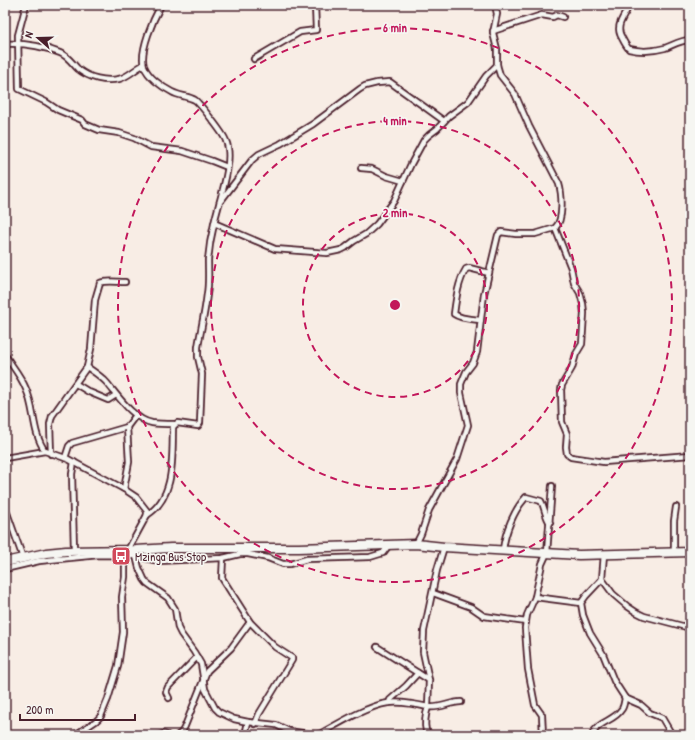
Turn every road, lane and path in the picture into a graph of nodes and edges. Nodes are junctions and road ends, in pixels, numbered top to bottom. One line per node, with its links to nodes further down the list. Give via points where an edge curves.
1 (26, 5): 9 (street, via 19,31)
2 (161, 5): 12 (street, via 147,37)
3 (315, 5): 11 (street, via 316,30 300,32)
4 (495, 5): 7 (street, via 497,14)
5 (629, 5): 8 (street, via 618,30 629,49 658,50)
6 (563, 17): 7 (street, via 542,15)
7 (493, 31): 13 (street)
8 (690, 40)
9 (19, 43): 10 (street); 12 (street, via 60,53 79,70 99,79 121,78); 15 (street, via 19,89 22,91 99,130 134,138 155,148 182,151)
10 (5, 44)
11 (254, 59)
12 (144, 65): 15 (street, via 151,76 172,93 198,102 226,140)
13 (497, 65): 14 (street, via 486,76 472,98); 20 (street, via 500,75 515,94 559,184 561,214)
14 (444, 121): 17 (street, via 419,147); 18 (street, via 388,81 364,86 308,128 256,156)
15 (227, 167): 18 (street)
16 (361, 168): 17 (street, via 372,169)
17 (403, 181): 19 (street, via 394,201 370,231 336,251 326,253 275,248)
18 (219, 204): 19 (street)
19 (214, 223): 29 (street, via 198,347 202,374 200,424)
20 (556, 228): 21 (street, via 535,234 501,232); 33 (street, via 574,283 582,298 584,313 582,344 561,390 567,454 571,457 604,462)
21 (489, 274): 23 (street); 23 (street, via 466,269 455,302 455,315)
22 (125, 282): 25 (street, via 100,283 95,300 92,348)
23 (480, 320): 43 (street, via 475,359 461,384 468,426 458,459 429,510)
24 (5, 355): 31 (street, via 27,389 38,436)
25 (88, 367): 26 (street); 27 (street, via 106,382)
26 (76, 384): 27 (street, via 108,400); 32 (street, via 52,416)
27 (116, 395): 28 (street)
28 (136, 415): 29 (street, via 152,423); 30 (street)
29 (174, 424): 41 (street, via 170,482 160,502)
30 (127, 427): 35 (street, via 72,443); 38 (street, via 129,462)
31 (45, 451): 32 (street); 34 (street)
32 (51, 454): 35 (street)
33 (690, 455)
34 (5, 458)
35 (65, 458): 36 (street)
36 (74, 462): 38 (street); 46 (street)
37 (552, 486): 42 (street)
38 (124, 489): 41 (street, via 136,497 147,511)
39 (5, 507): 54 (street)
40 (676, 507): 48 (street)
41 (147, 515): 50 (street)
42 (550, 523): 47 (street, via 541,501 526,497 511,522); 51 (street)
43 (416, 544): 44 (highway); 45 (highway)
44 (388, 546): 50 (highway, via 171,548); 55 (street, via 383,553 370,557 307,559 290,564 248,554)
45 (444, 547): 47 (highway); 59 (street)
46 (74, 550): 50 (highway); 54 (highway)
47 (503, 550): 51 (highway)
48 (674, 552): 49 (highway); 52 (highway)
49 (690, 552)
50 (127, 553): 53 (street); 57 (street, via 39,561); 77 (street, via 122,597 123,632 118,666 101,716)
51 (547, 553): 52 (highway); 60 (street)
52 (604, 554): 58 (street)
53 (136, 556): 55 (street, via 159,561); 66 (street, via 146,581 161,592 175,609 181,634)
54 (23, 558): 56 (highway)
55 (222, 558): 62 (street, via 222,578)
56 (5, 562)
57 (5, 569)
58 (602, 579): 61 (street); 64 (street, via 613,594 636,612)
59 (433, 593): 63 (street, via 471,607 484,616); 68 (street, via 424,632 423,652)
60 (535, 597): 61 (street); 63 (street)
61 (582, 603): 71 (street, via 583,614 594,640)
62 (250, 622): 69 (street, via 231,648 207,671); 76 (street, via 270,643 292,658)
63 (526, 622): 84 (street, via 528,669 535,705 542,715)
64 (690, 628)
65 (377, 647): 67 (street)
66 (197, 657): 69 (street, via 203,669); 70 (street, via 168,687 166,692)
67 (418, 673): 68 (street); 73 (street)
68 (429, 680): 74 (street)
69 (204, 681): 75 (street, via 208,695 219,712); 80 (street, via 185,726)
70 (169, 698)
71 (624, 698): 85 (street, via 623,709 599,725); 86 (street, via 641,704 650,713 662,718)
72 (461, 702): 74 (street, via 438,708)
73 (389, 703): 74 (street); 82 (street, via 340,722)
74 (428, 707): 83 (street, via 424,720 426,731)
75 (248, 722): 76 (street); 81 (street)
76 (255, 724): 82 (street, via 276,725 289,731)
77 (75, 735)
78 (160, 735): 79 (street)
79 (167, 735)
80 (178, 735)
81 (245, 735)
82 (316, 735)
83 (431, 735)
84 (543, 735)
85 (592, 735)
86 (672, 735)

